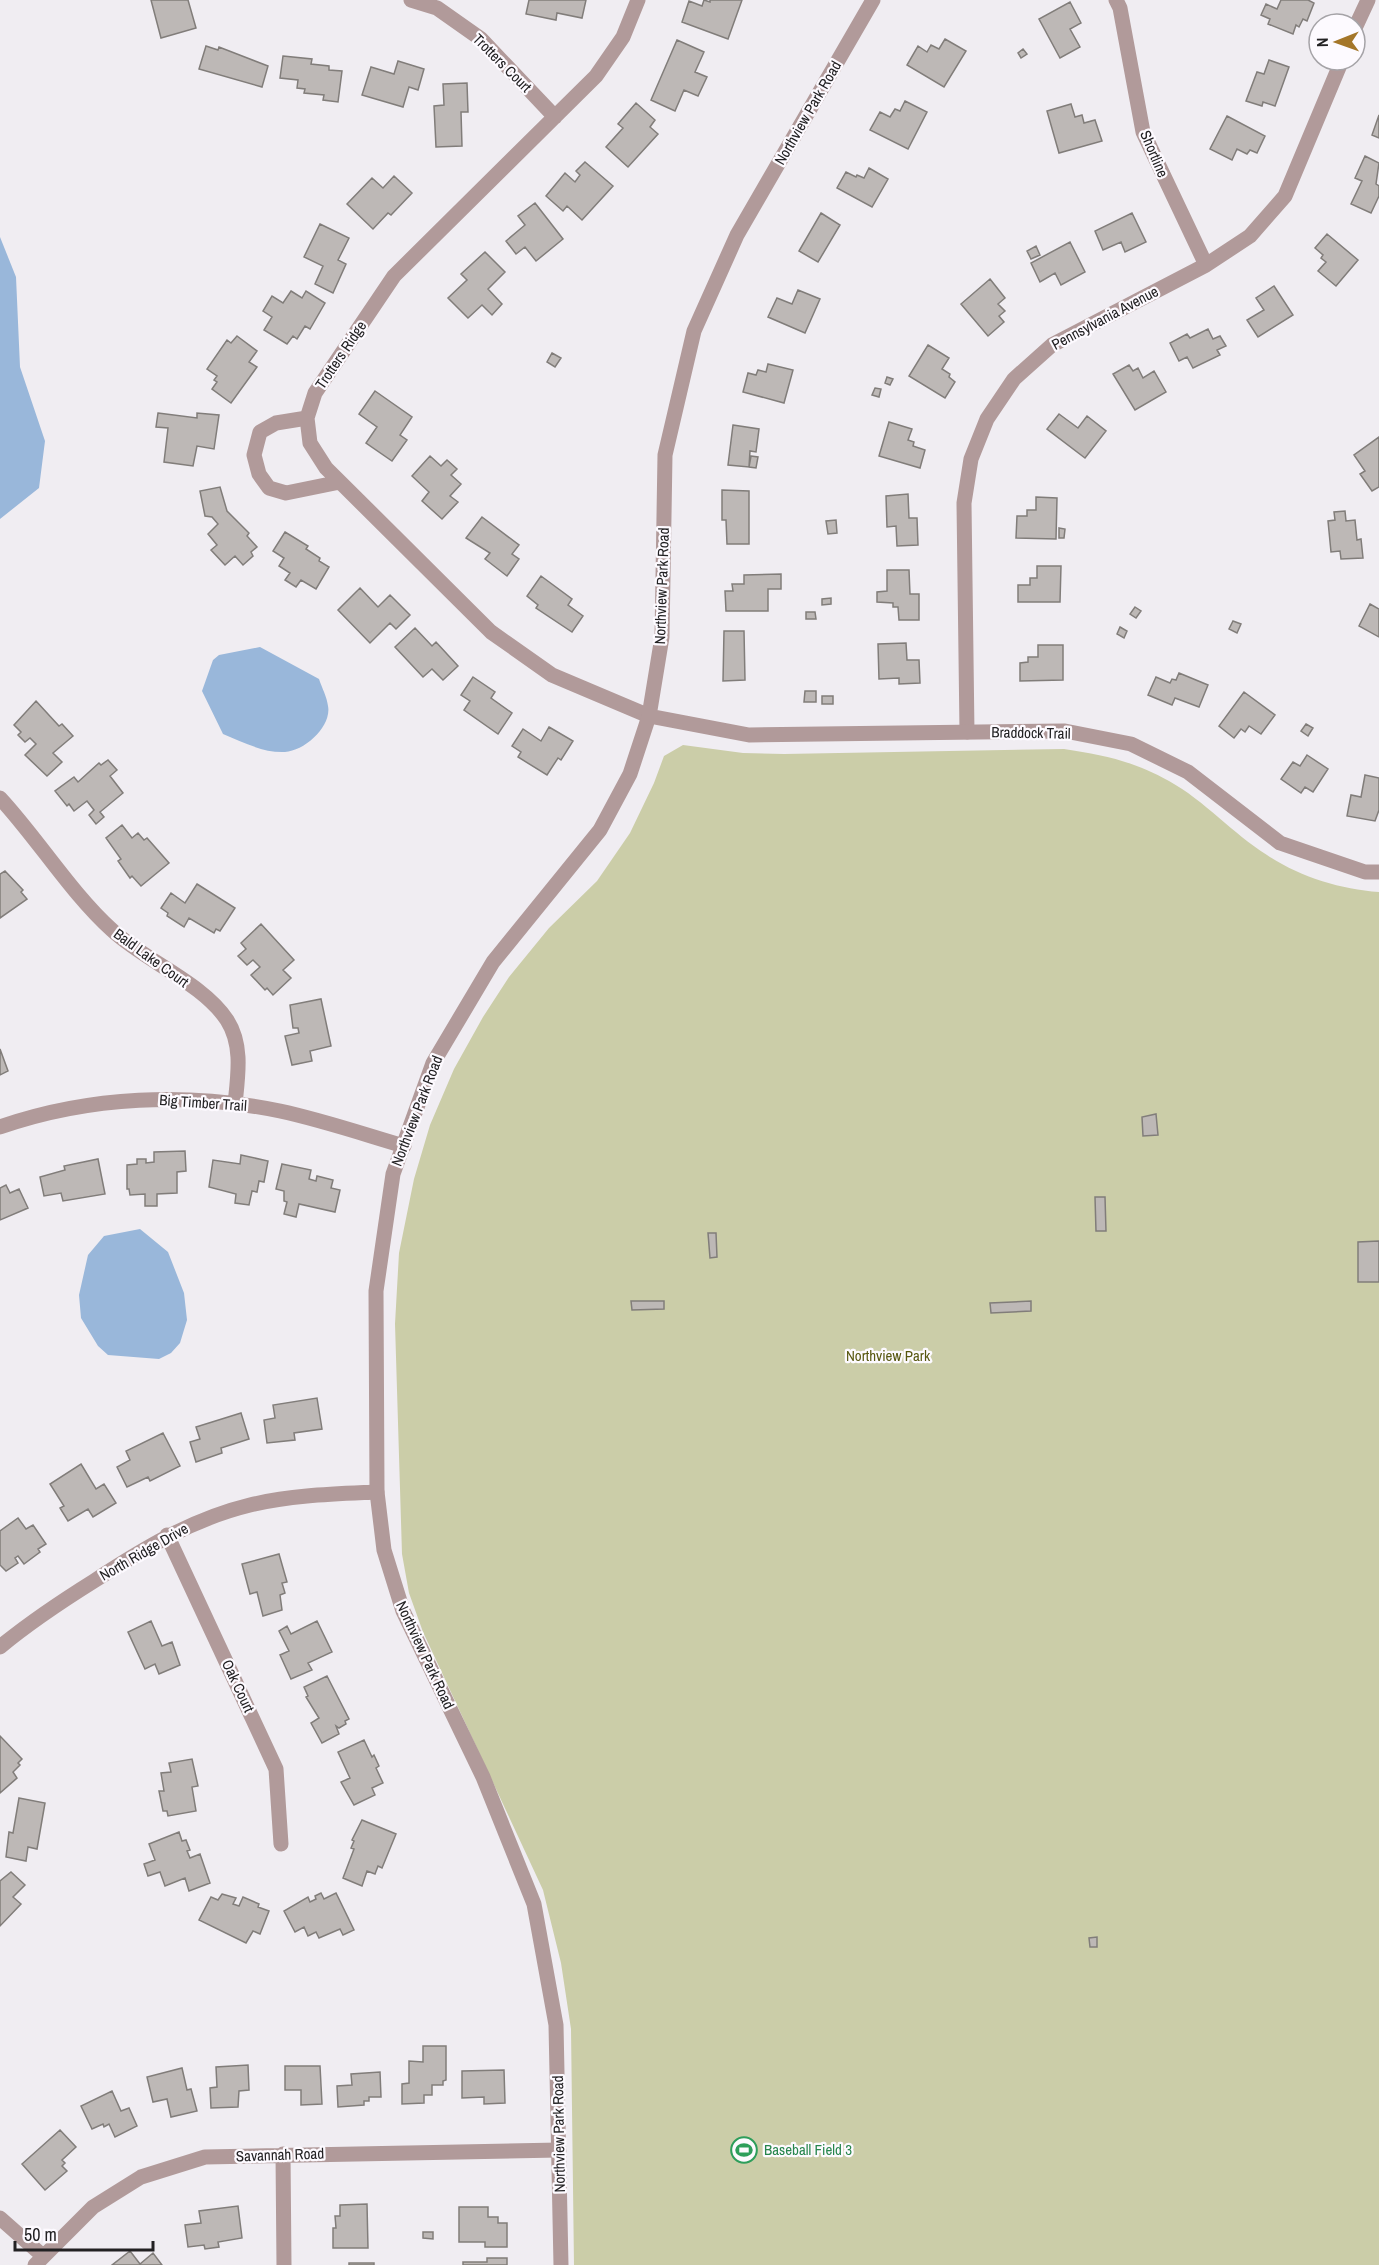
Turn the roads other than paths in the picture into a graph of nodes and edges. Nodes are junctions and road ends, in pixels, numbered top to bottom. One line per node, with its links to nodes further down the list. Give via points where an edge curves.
1 (411, 0): 6 (street, Trotters Court, via 437,8 481,39)
2 (638, 0): 6 (street, Trotters Ridge, via 623,37 596,76)
3 (873, 0): 10 (street, Northview Park Road, via 737,235 694,332 665,455 662,637)
4 (1116, 0): 7 (street, Shortline, via 1143,132)
5 (1337, 72): 7 (street, Pennsylvania Avenue, via 1285,196 1250,236)
6 (555, 117): 8 (street, Trotters Ridge, via 394,276 315,393)
7 (1206, 265): 11 (street, Pennsylvania Avenue, via 1052,345 1014,379 987,419 971,459 964,502)
8 (307, 418): 9 (street, via 310,443); 9 (street, via 276,423 260,432 254,455 259,474 269,488 286,493)
9 (340, 482): 10 (street, via 491,632 552,675)
10 (649, 716): 11 (street, Braddock Trail, via 749,735); 16 (street, Northview Park Road, via 630,774 600,830 493,962 433,1063)
11 (967, 732): 13 (street, Braddock Trail, via 1065,731 1131,744 1188,772 1281,843 1365,872)
12 (0, 798): 14 (street, Bald Lake Court, via 111,930 219,1010 232,1029 238,1051)
13 (1379, 872)
14 (235, 1104): 15 (street, Big Timber Trail, via 197,1100 122,1102 48,1114); 16 (street, Big Timber Trail, via 305,1117)
15 (0, 1127)
16 (404, 1146): 17 (street, Northview Park Road, via 393,1174 376,1291)
17 (377, 1492): 18 (street, North Ridge Drive, via 266,1501); 21 (street, Northview Park Road, via 384,1550 403,1611 483,1777 534,1904 556,2025)
18 (167, 1535): 19 (street, North Ridge Drive, via 73,1594); 20 (street, Oak Court, via 276,1769)
19 (0, 1647)
20 (280, 1844)
21 (560, 2150): 22 (street, Savannah Road); 26 (street, Northview Park Road)
22 (283, 2154): 24 (street, Savannah Road, via 205,2157 141,2177 93,2207); 25 (street)
23 (0, 2218): 24 (street)
24 (39, 2261)
25 (284, 2265)
26 (561, 2265)

